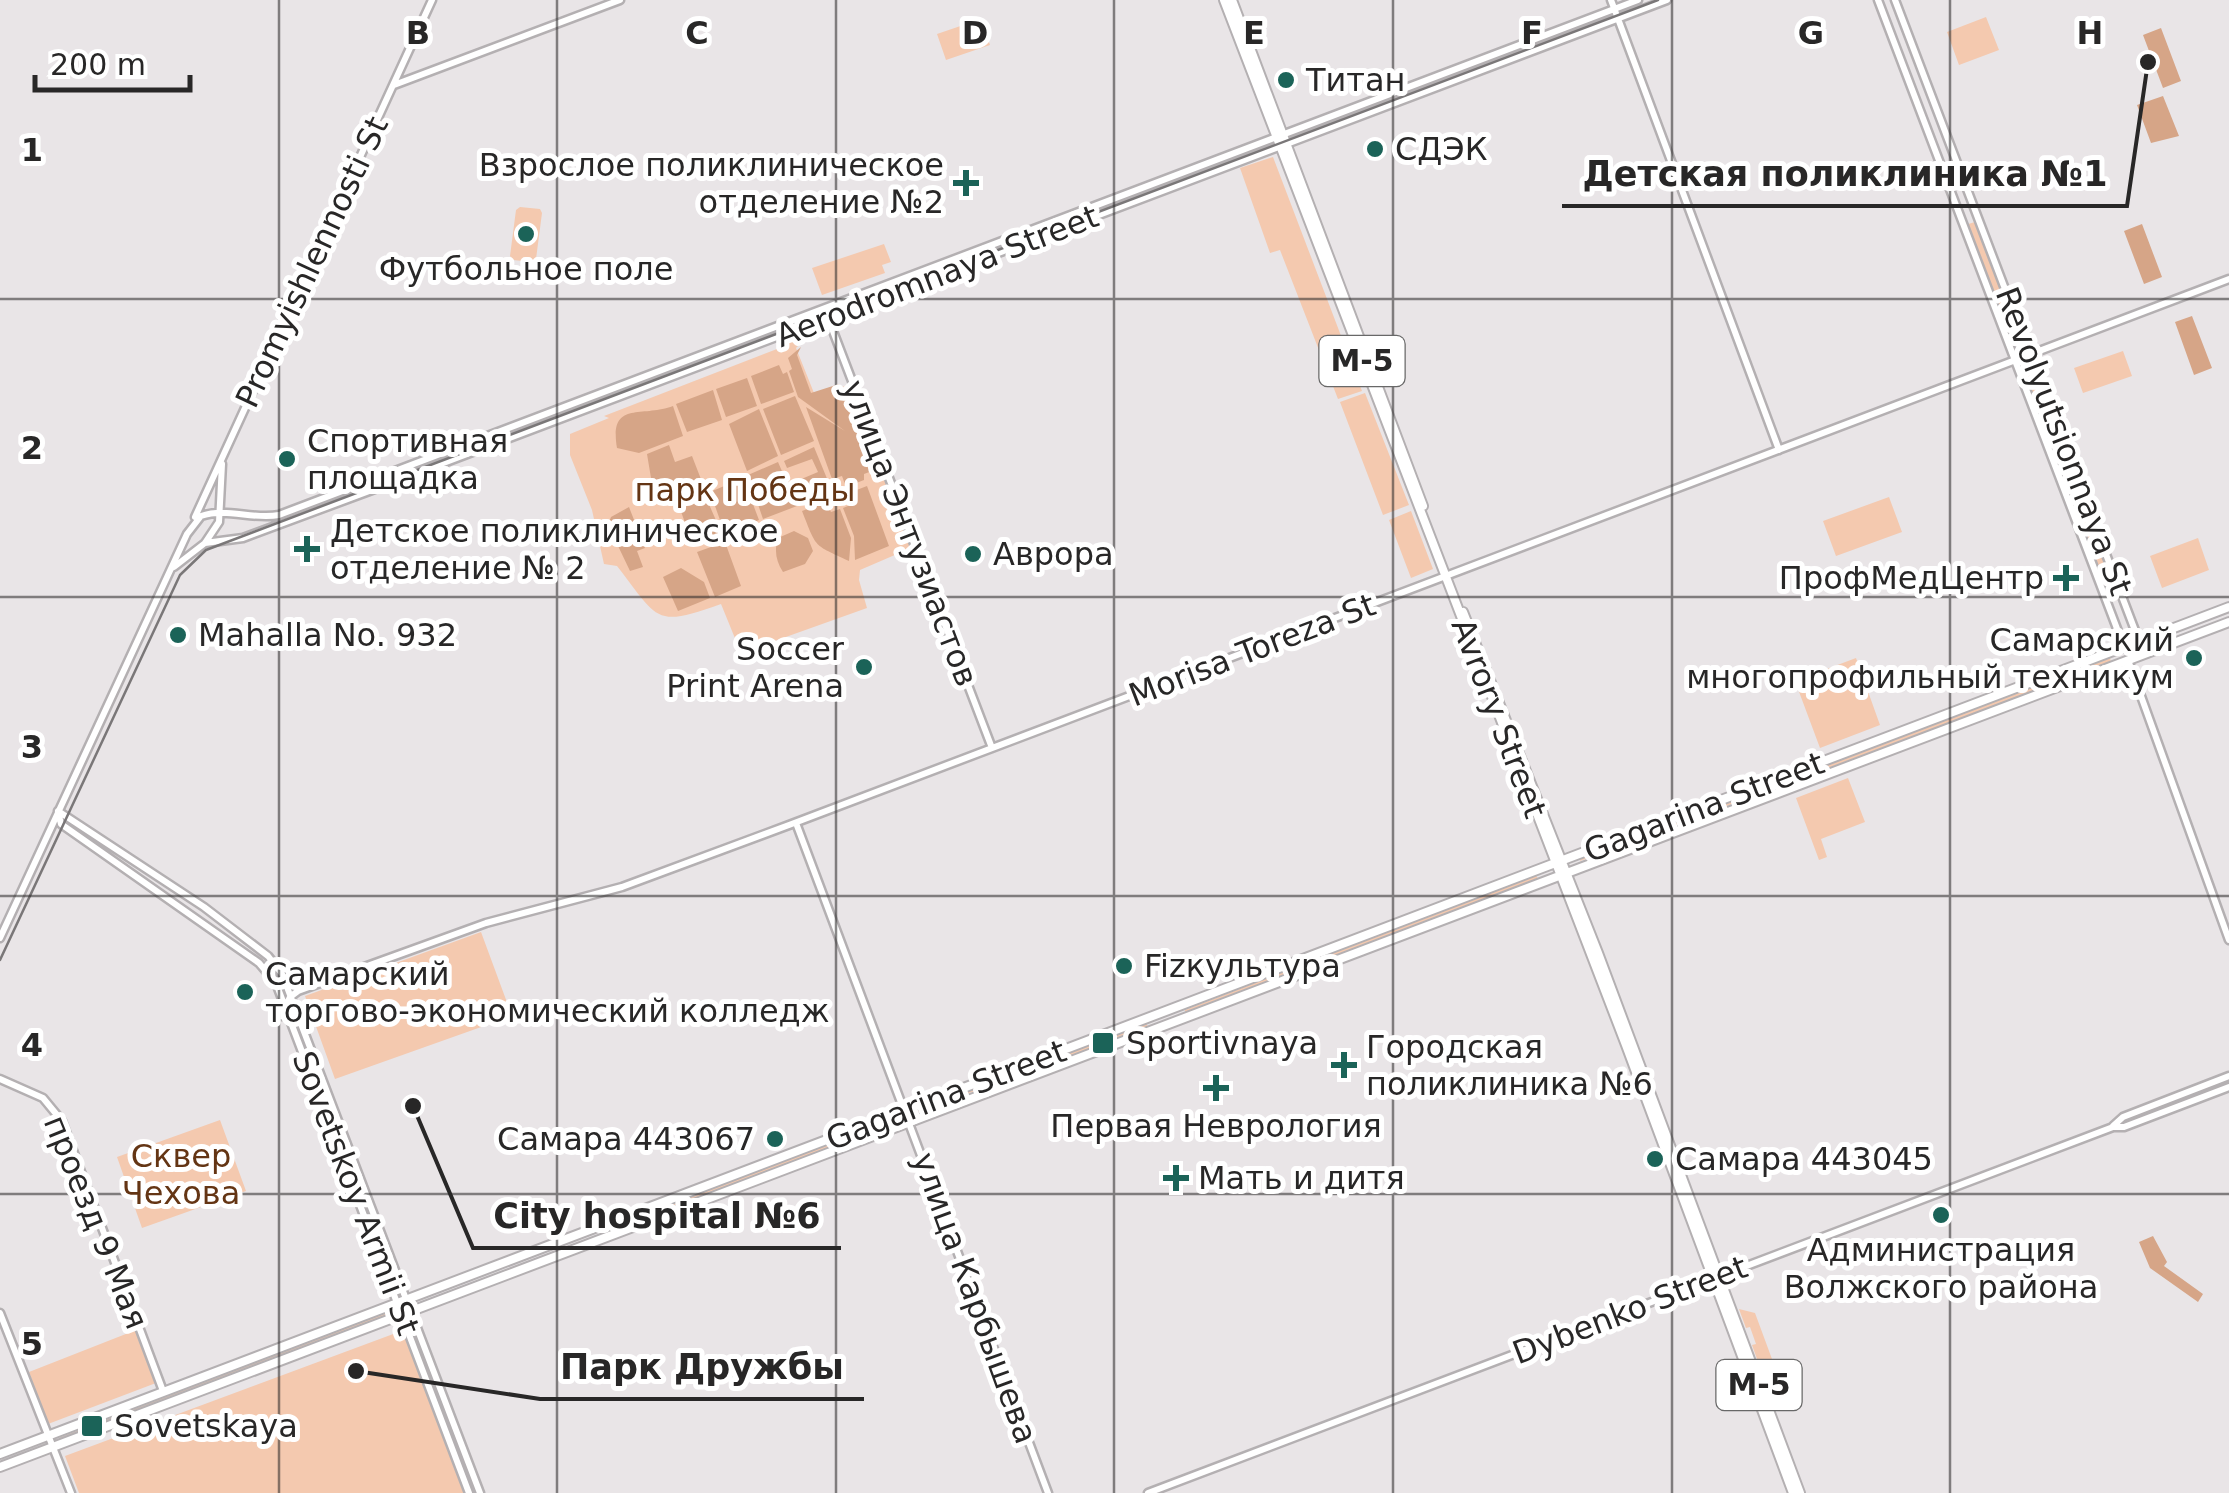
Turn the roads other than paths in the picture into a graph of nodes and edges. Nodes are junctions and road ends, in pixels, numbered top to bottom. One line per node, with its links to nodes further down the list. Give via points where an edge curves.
1 (432, 0): 11 (main road, Promyishlennosti St)
2 (620, 0): 11 (main road)
3 (1224, 0): 12 (main road, Avrory Street / М-5)
4 (1232, 0): 12 (main road, Avrory Street / М-5)
5 (1638, 0): 9 (main road, Aerodromnaya Street)
6 (1667, 0): 10 (main road, Aerodromnaya Street)
7 (1878, 0): 16 (main road, Revolyutsionnaya St)
8 (1894, 0): 15 (main road, Revolyutsionnaya St)
9 (1613, 4): 10 (main road); 12 (main road, Aerodromnaya Street)
10 (1618, 18): 12 (main road, Aerodromnaya Street); 17 (main road)
11 (394, 85): 18 (main road, Promyishlennosti St)
12 (1282, 140): 14 (main road, Aerodromnaya Street); 21 (main road, Aerodromnaya Street, via 279,515); 27 (main road, Avrory Street / М-5)
13 (2229, 279): 15 (main road, Morisa Toreza St)
14 (828, 318): 25 (main road, Aerodromnaya Street, via 255,534); 33 (main road, улица Энтузиастов)
15 (2030, 354): 16 (main road, Morisa Toreza St); 19 (main road, Revolyutsionnaya St)
16 (2014, 360): 17 (main road, Morisa Toreza St); 20 (main road, Revolyutsionnaya St)
17 (1779, 450): 27 (main road, Morisa Toreza St)
18 (224, 455): 21 (main road); 22 (main road, Promyishlennosti St)
19 (2083, 492): 20 (main road); 30 (main road, Revolyutsionnaya St)
20 (2068, 498): 31 (main road, Revolyutsionnaya St)
21 (220, 512): 22 (main road); 23 (main road)
22 (195, 520): 23 (main road, via 211,516); 24 (main road)
23 (216, 528): 25 (main road)
24 (187, 534): 25 (main road, via 191,542); 26 (main road)
25 (204, 543): 26 (main road)
26 (173, 568): 34 (main road)
27 (1446, 576): 33 (main road, Morisa Toreza St); 38 (main road, Avrory Street / М-5)
28 (2229, 608): 30 (main road, Gagarina Street)
29 (2229, 622): 32 (main road, Gagarina Street)
30 (2139, 642): 31 (main road, Gagarina Street); 32 (main road)
31 (2124, 647): 32 (main road); 38 (main road, Gagarina Street)
32 (2128, 660): 39 (main road, Gagarina Street); 43 (main road)
33 (992, 748): 35 (main road, Morisa Toreza St)
34 (58, 811): 36 (main road, Sovetskoy Armii St); 37 (main road); 40 (main road, Sovetskoy Armii St)
35 (796, 823): 45 (main road, Morisa Toreza St); 55 (main road, улица Карбышева)
36 (66, 827): 37 (main road); 41 (main road, Sovetskoy Armii St)
37 (48, 833): 42 (main road)
38 (1559, 863): 39 (main road, Avrory Street / М-5); 48 (main road, Gagarina Street)
39 (1563, 874): 49 (main road, Gagarina Street); 62 (main road, Avrory Street / М-5)
40 (167, 883): 41 (main road); 45 (main road, Sovetskoy Armii St, via 268,956)
41 (160, 893): 44 (main road, Sovetskoy Armii St, via 259,962)
42 (0, 938)
43 (2229, 940)
44 (279, 990): 45 (main road); 46 (main road, Sovetskoy Armii St)
45 (294, 993): 46 (main road); 47 (main road, Sovetskoy Armii St)
46 (285, 1012): 47 (main road); 51 (main road, Sovetskoy Armii St)
47 (299, 1014): 50 (main road, Sovetskoy Armii St)
48 (1159, 1014): 49 (main road); 55 (main road, Gagarina Street)
49 (1164, 1026): 57 (main road, Gagarina Street)
50 (320, 1068): 51 (main road); 60 (main road, Sovetskoy Armii St)
51 (310, 1072): 61 (main road, Sovetskoy Armii St)
52 (2229, 1076): 58 (main road, Dybenko Street)
53 (0, 1079): 70 (main road, проезд 9 Мая, via 43,1098 62,1120)
54 (2229, 1087): 58 (main road, Dybenko Street)
55 (905, 1111): 56 (main road, Gagarina Street); 57 (main road, улица Карбышева)
56 (883, 1119): 59 (main road); 63 (main road, Gagarina Street)
57 (909, 1122): 59 (main road, Gagarina Street); 78 (main road, улица Карбышева)
58 (2118, 1125): 62 (main road, Dybenko Street)
59 (887, 1130): 65 (main road, Gagarina Street)
60 (352, 1152): 61 (main road); 64 (main road, Sovetskoy Armii St)
61 (342, 1156): 66 (main road, Sovetskoy Armii St)
62 (1716, 1277): 79 (main road, Dybenko Street); 80 (main road, Avrory Street / М-5)
63 (440, 1287): 64 (main road, Gagarina Street); 65 (main road)
64 (407, 1299): 66 (main road, Gagarina Street); 67 (main road, Sovetskoy Armii St)
65 (445, 1299): 67 (main road, Gagarina Street)
66 (397, 1302): 69 (main road, Sovetskoy Armii St); 70 (main road, Gagarina Street)
67 (412, 1312): 69 (main road, Gagarina Street); 77 (main road, Sovetskoy Armii St)
68 (0, 1313): 71 (main road)
69 (402, 1316): 72 (main road, Gagarina Street); 76 (main road, Sovetskoy Armii St)
70 (164, 1392): 71 (main road, Gagarina Street)
71 (48, 1436): 72 (main road); 73 (main road, Gagarina Street)
72 (53, 1447): 74 (main road, Gagarina Street); 75 (main road)
73 (0, 1454)
74 (0, 1468)
75 (71, 1493)
76 (469, 1493)
77 (480, 1493)
78 (1048, 1493)
79 (1148, 1493)
80 (1797, 1493)

